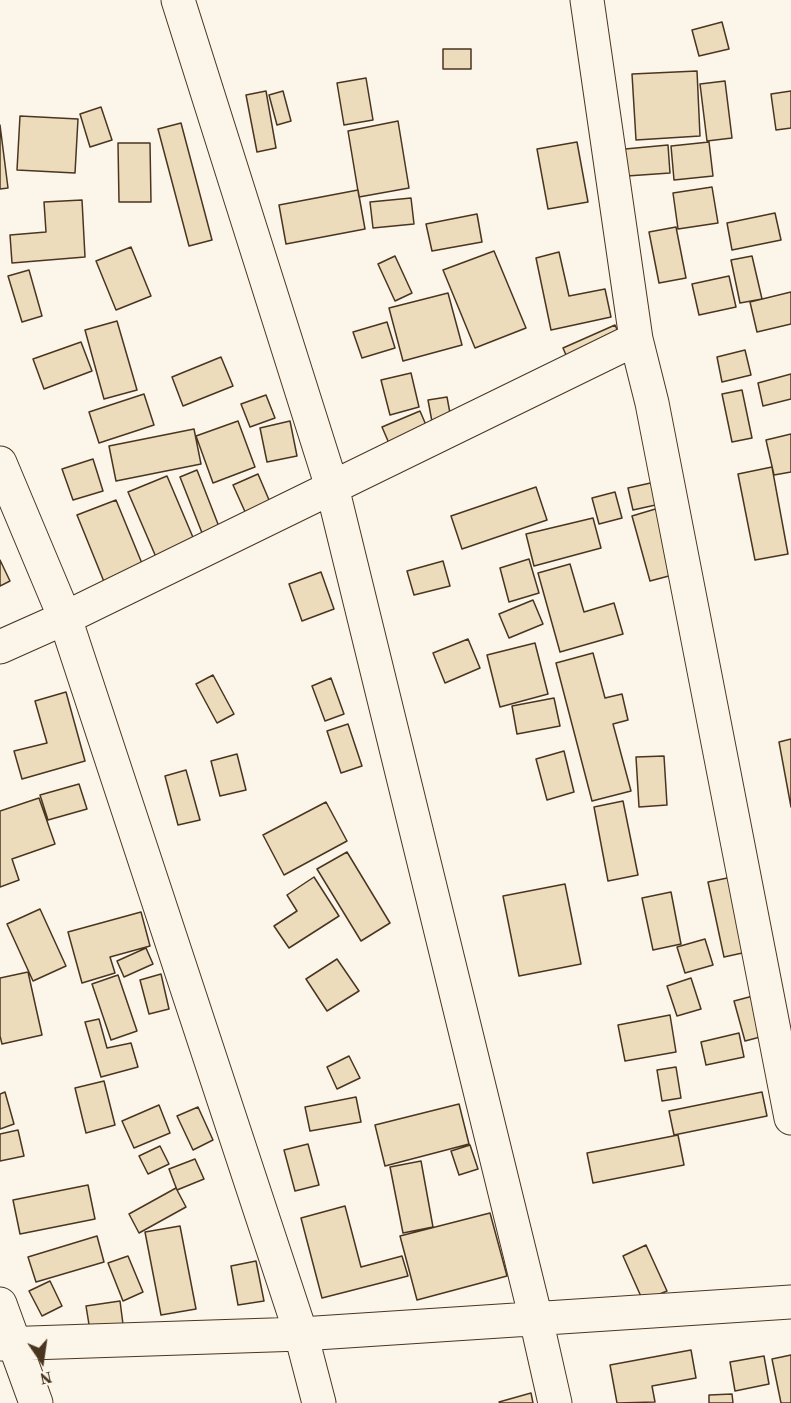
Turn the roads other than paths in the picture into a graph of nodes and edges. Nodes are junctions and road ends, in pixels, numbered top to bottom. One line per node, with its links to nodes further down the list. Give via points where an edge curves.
1 (178, 0): 5 (street)
2 (587, 0): 3 (street)
3 (636, 339): 5 (street); 8 (street, via 652,403)
4 (0, 463): 6 (street)
5 (332, 487): 6 (street); 11 (street)
6 (65, 618): 7 (street); 12 (street)
7 (0, 647)
8 (791, 1118)
9 (791, 1302): 11 (street)
10 (0, 1304): 13 (street)
11 (536, 1319): 12 (street); 16 (street)
12 (301, 1334): 13 (street); 15 (street)
13 (7, 1343): 14 (street)
14 (36, 1403)
15 (319, 1403)
16 (555, 1403)

